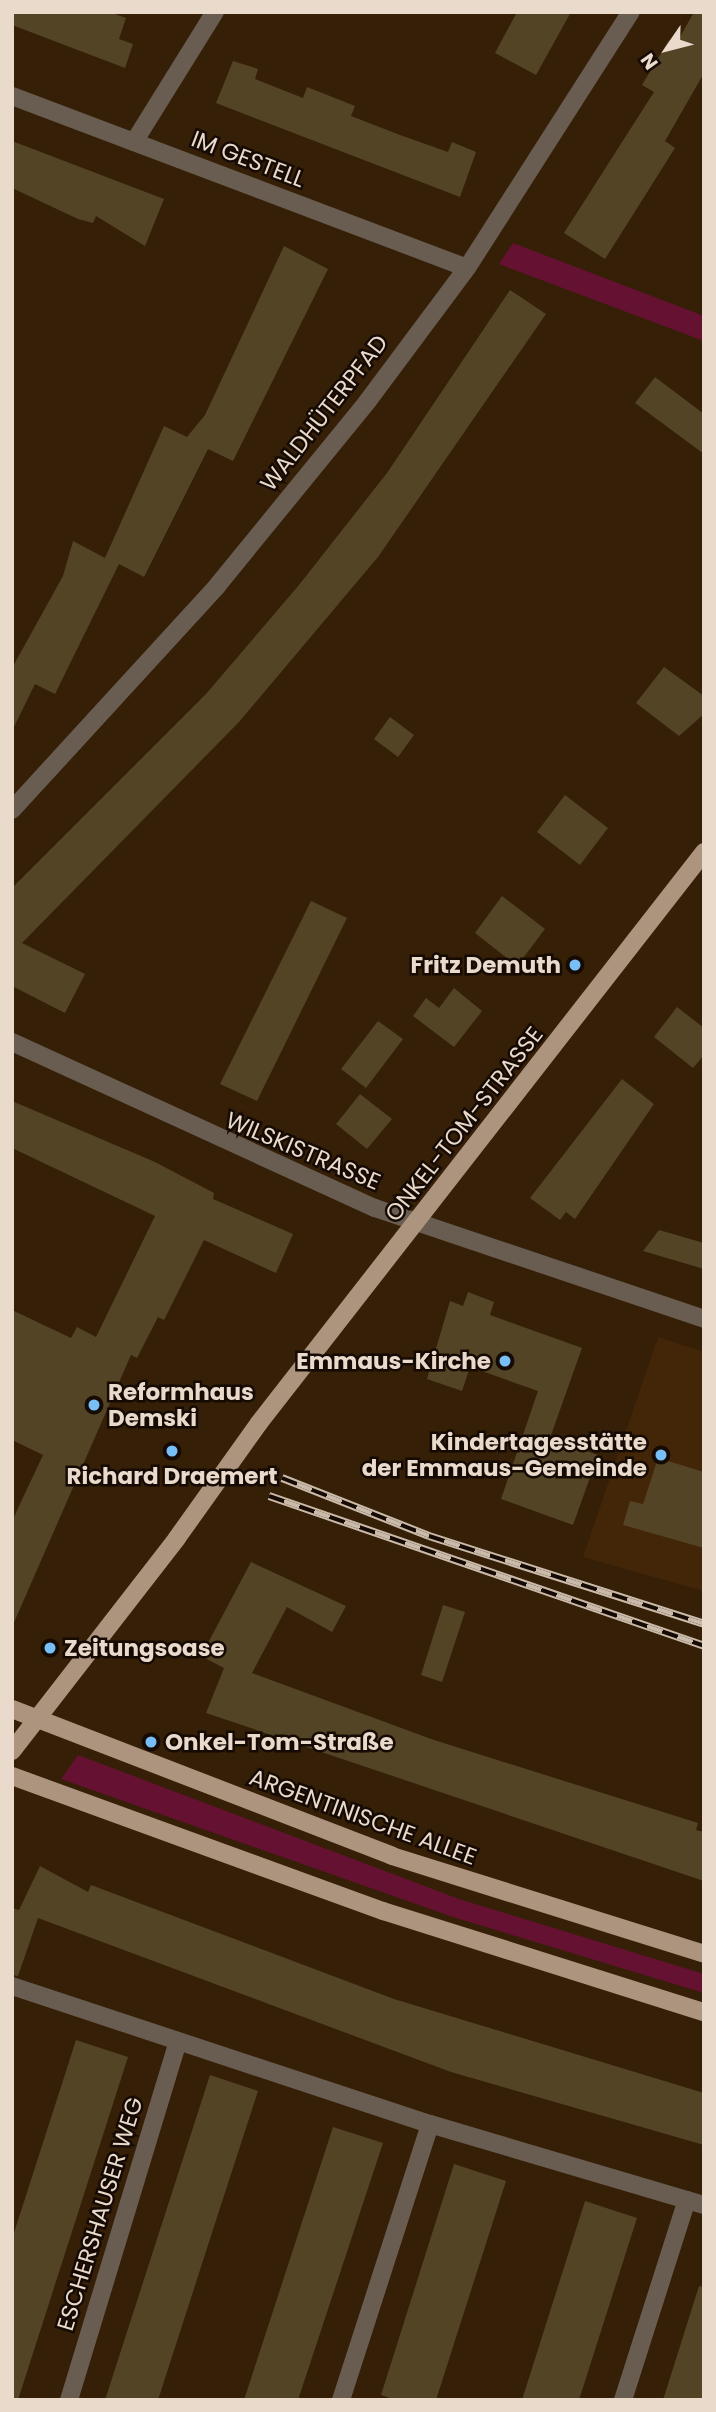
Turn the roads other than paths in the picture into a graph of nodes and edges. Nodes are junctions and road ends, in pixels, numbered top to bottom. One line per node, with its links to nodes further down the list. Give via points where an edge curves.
1 (215, 12): 4 (street)
2 (631, 12): 5 (street, WALDHÜTERPFAD)
3 (12, 96): 4 (street, IM GESTELL)
4 (134, 142): 5 (street, IM GESTELL)
5 (467, 268): 6 (street, WALDHÜTERPFAD, via 218,586)
6 (12, 810)
7 (704, 852): 9 (main road, ONKEL-TOM-STRASSE)
8 (12, 1042): 9 (street, WILSKISTRASSE, via 236,1150)
9 (418, 1225): 10 (street, WILSKISTRASSE); 12 (main road, ONKEL-TOM-STRASSE, bridge, via 259,1423)
10 (704, 1319)
11 (12, 1709): 12 (main road, ARGENTINISCHE ALLEE)
12 (36, 1721): 13 (main road); 15 (main road, ARGENTINISCHE ALLEE, via 392,1856)
13 (12, 1751)
14 (12, 1776): 17 (main road, via 383,1911)
15 (704, 1954)
16 (12, 1986): 18 (street)
17 (704, 2011)
18 (178, 2042): 19 (street); 21 (street, ESCHERSHAUSER WEG)
19 (430, 2124): 20 (street); 22 (street)
20 (695, 2203): 23 (street)
21 (69, 2400)
22 (341, 2400)
23 (623, 2400)

